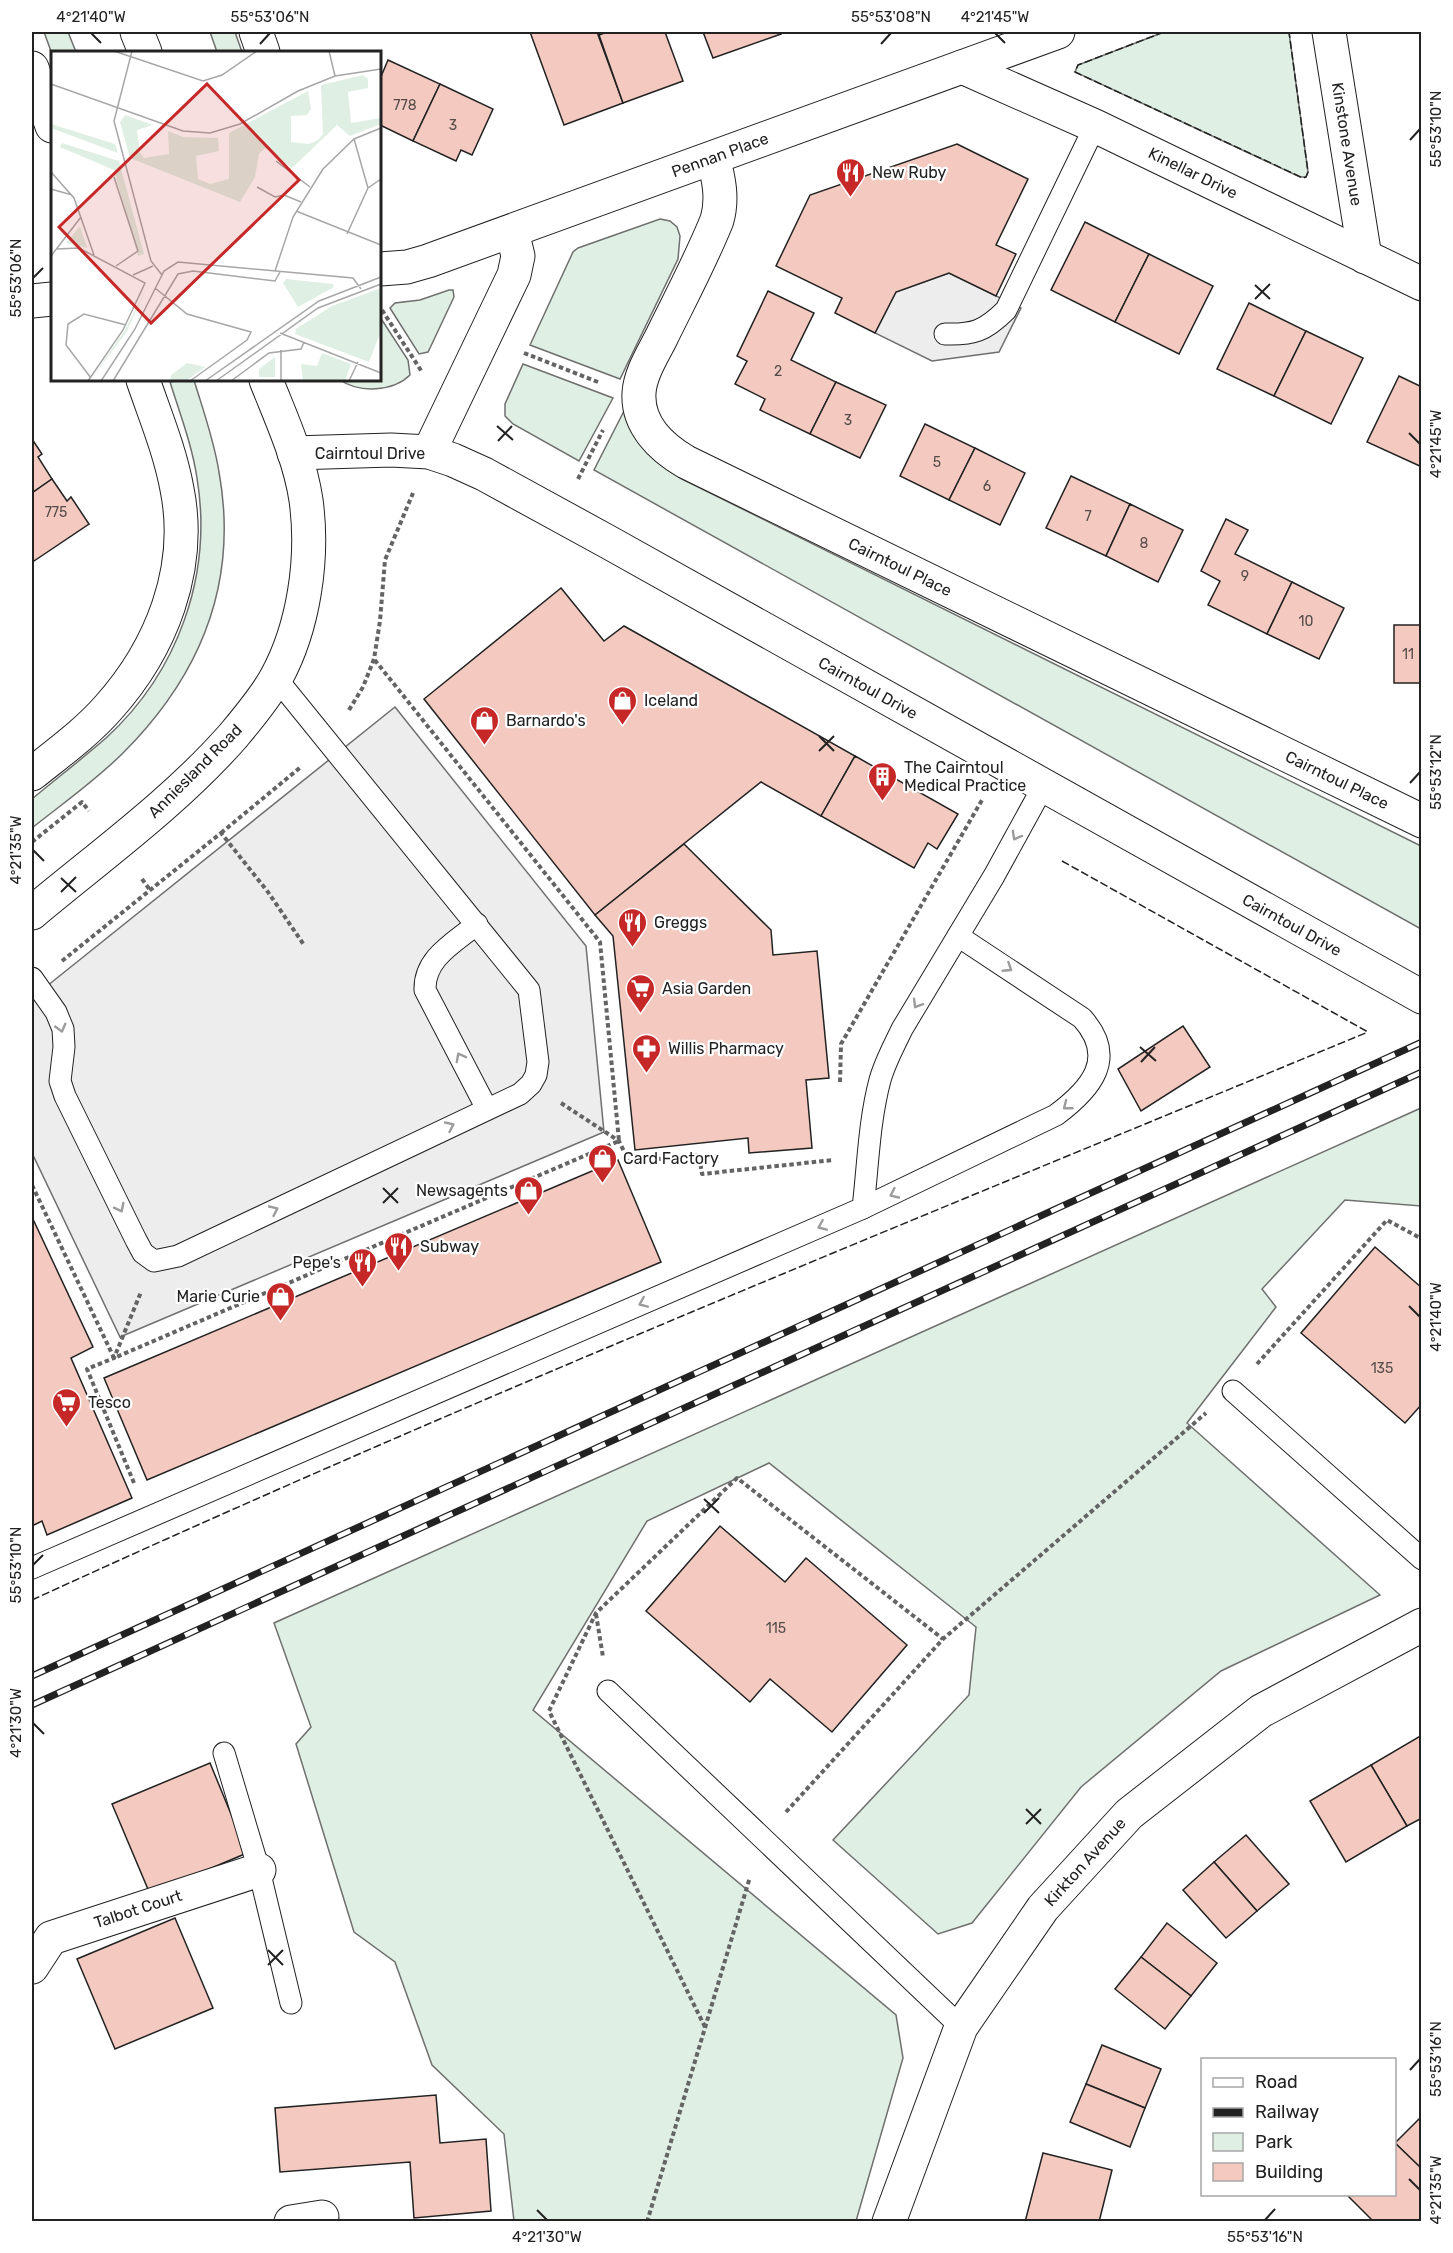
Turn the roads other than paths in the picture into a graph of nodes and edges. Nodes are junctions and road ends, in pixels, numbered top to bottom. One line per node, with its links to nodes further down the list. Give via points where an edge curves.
1 (137, 32): 5 (street)
2 (256, 32): 6 (street)
3 (1058, 32): 7 (street, Pennan Place)
4 (1329, 32): 13 (street, Kinstone Avenue)
5 (145, 51)
6 (263, 51)
7 (962, 67): 10 (street, Kinellar Drive); 11 (street, Pennan Place)
8 (32, 68): 9 (street)
9 (51, 123)
10 (1095, 126): 13 (street, Kinellar Drive); 18 (lane, via 1006,310 975,333)
11 (713, 158): 12 (street, Pennan Place); 26 (street, Cairntoul Place, via 720,194 717,220 639,393 644,420 662,445 686,462)
12 (512, 231): 14 (street, Pennan Place, via 407,267); 21 (street, via 518,266)
13 (1365, 257): 15 (street, Kinellar Drive)
14 (381, 269)
15 (1422, 284)
16 (51, 300): 17 (street)
17 (32, 301)
18 (945, 334)
19 (143, 381): 24 (street, via 177,489 181,538 176,580 154,645 131,680 85,731)
20 (266, 381): 22 (street, Anniesland Road)
21 (429, 452): 22 (street, Cairntoul Drive); 25 (street, Cairntoul Drive, via 484,474 560,515)
22 (294, 453): 23 (street, Anniesland Road, via 306,500 306,576 292,641)
23 (276, 678): 27 (street, Anniesland Road, via 248,719 198,772); 28 (lane)
24 (32, 774)
25 (1044, 785): 29 (lane, one-way to 29); 31 (street, Cairntoul Drive)
26 (1422, 821)
27 (32, 913)
28 (477, 924): 32 (lane, one-way to 28, via 425,990 429,966); 32 (lane, via 529,990 538,1062 531,1084 520,1094)
29 (958, 936): 33 (lane, one-way to 33, via 902,1029 881,1079); 33 (lane, one-way to 33, via 1082,1018 1097,1040 1098,1068 1083,1093 1056,1115)
30 (33, 980): 32 (lane, one-way to 32, via 63,1029 60,1081 64,1096 143,1253 154,1261 178,1256)
31 (1409, 991)
32 (487, 1109)
33 (863, 1208): 36 (lane, one-way to 36)
34 (1233, 1390): 35 (lane)
35 (1422, 1559)
36 (32, 1568)
37 (1422, 1625): 43 (street, Kirkton Avenue, via 1261,1711 1129,1814 1042,1908)
38 (608, 1691): 43 (lane)
39 (224, 1753): 40 (lane)
40 (259, 1870): 41 (street, Talbot Court, via 51,1938); 42 (lane)
41 (32, 1967)
42 (291, 2003)
43 (961, 2027): 44 (street, Kirkton Avenue)
44 (889, 2222)

